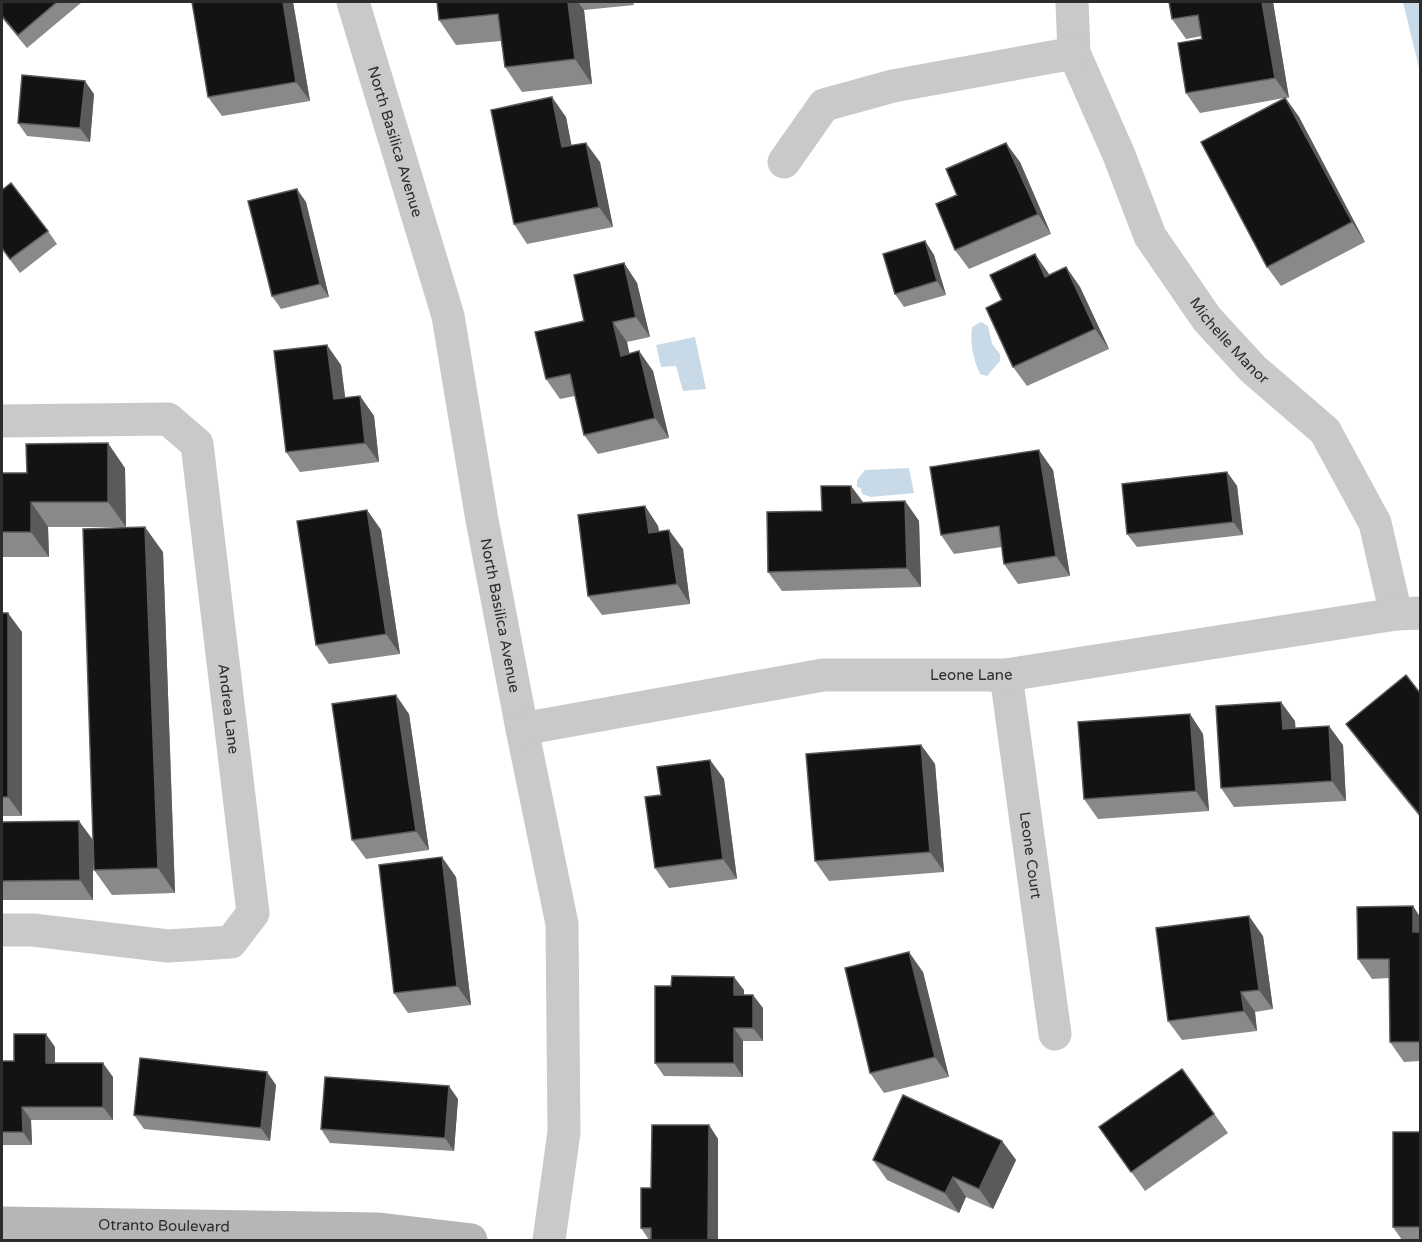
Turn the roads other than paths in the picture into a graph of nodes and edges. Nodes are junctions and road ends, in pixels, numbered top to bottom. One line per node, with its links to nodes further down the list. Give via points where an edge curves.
1 (353, 2): 8 (street, North Basilica Avenue, via 448,316)
2 (1072, 2): 3 (street, Michelle Manor)
3 (1074, 53): 4 (street, via 893,86 824,105); 6 (street, Michelle Manor, via 1149,236 1207,319 1253,369 1325,431 1375,523)
4 (784, 162)
5 (2, 421): 9 (street, Andrea Lane, via 168,419 197,444 254,914 231,942 168,946)
6 (1408, 614): 7 (street, Leone Lane)
7 (1006, 675): 8 (street, Leone Lane, via 823,675); 10 (street, Leone Court)
8 (522, 729): 13 (street, North Basilica Avenue, via 562,924 564,1132)
9 (2, 930)
10 (1055, 1034)
11 (2, 1223): 12 (street, Otranto Boulevard, via 377,1229)
12 (471, 1240)
13 (549, 1240)

